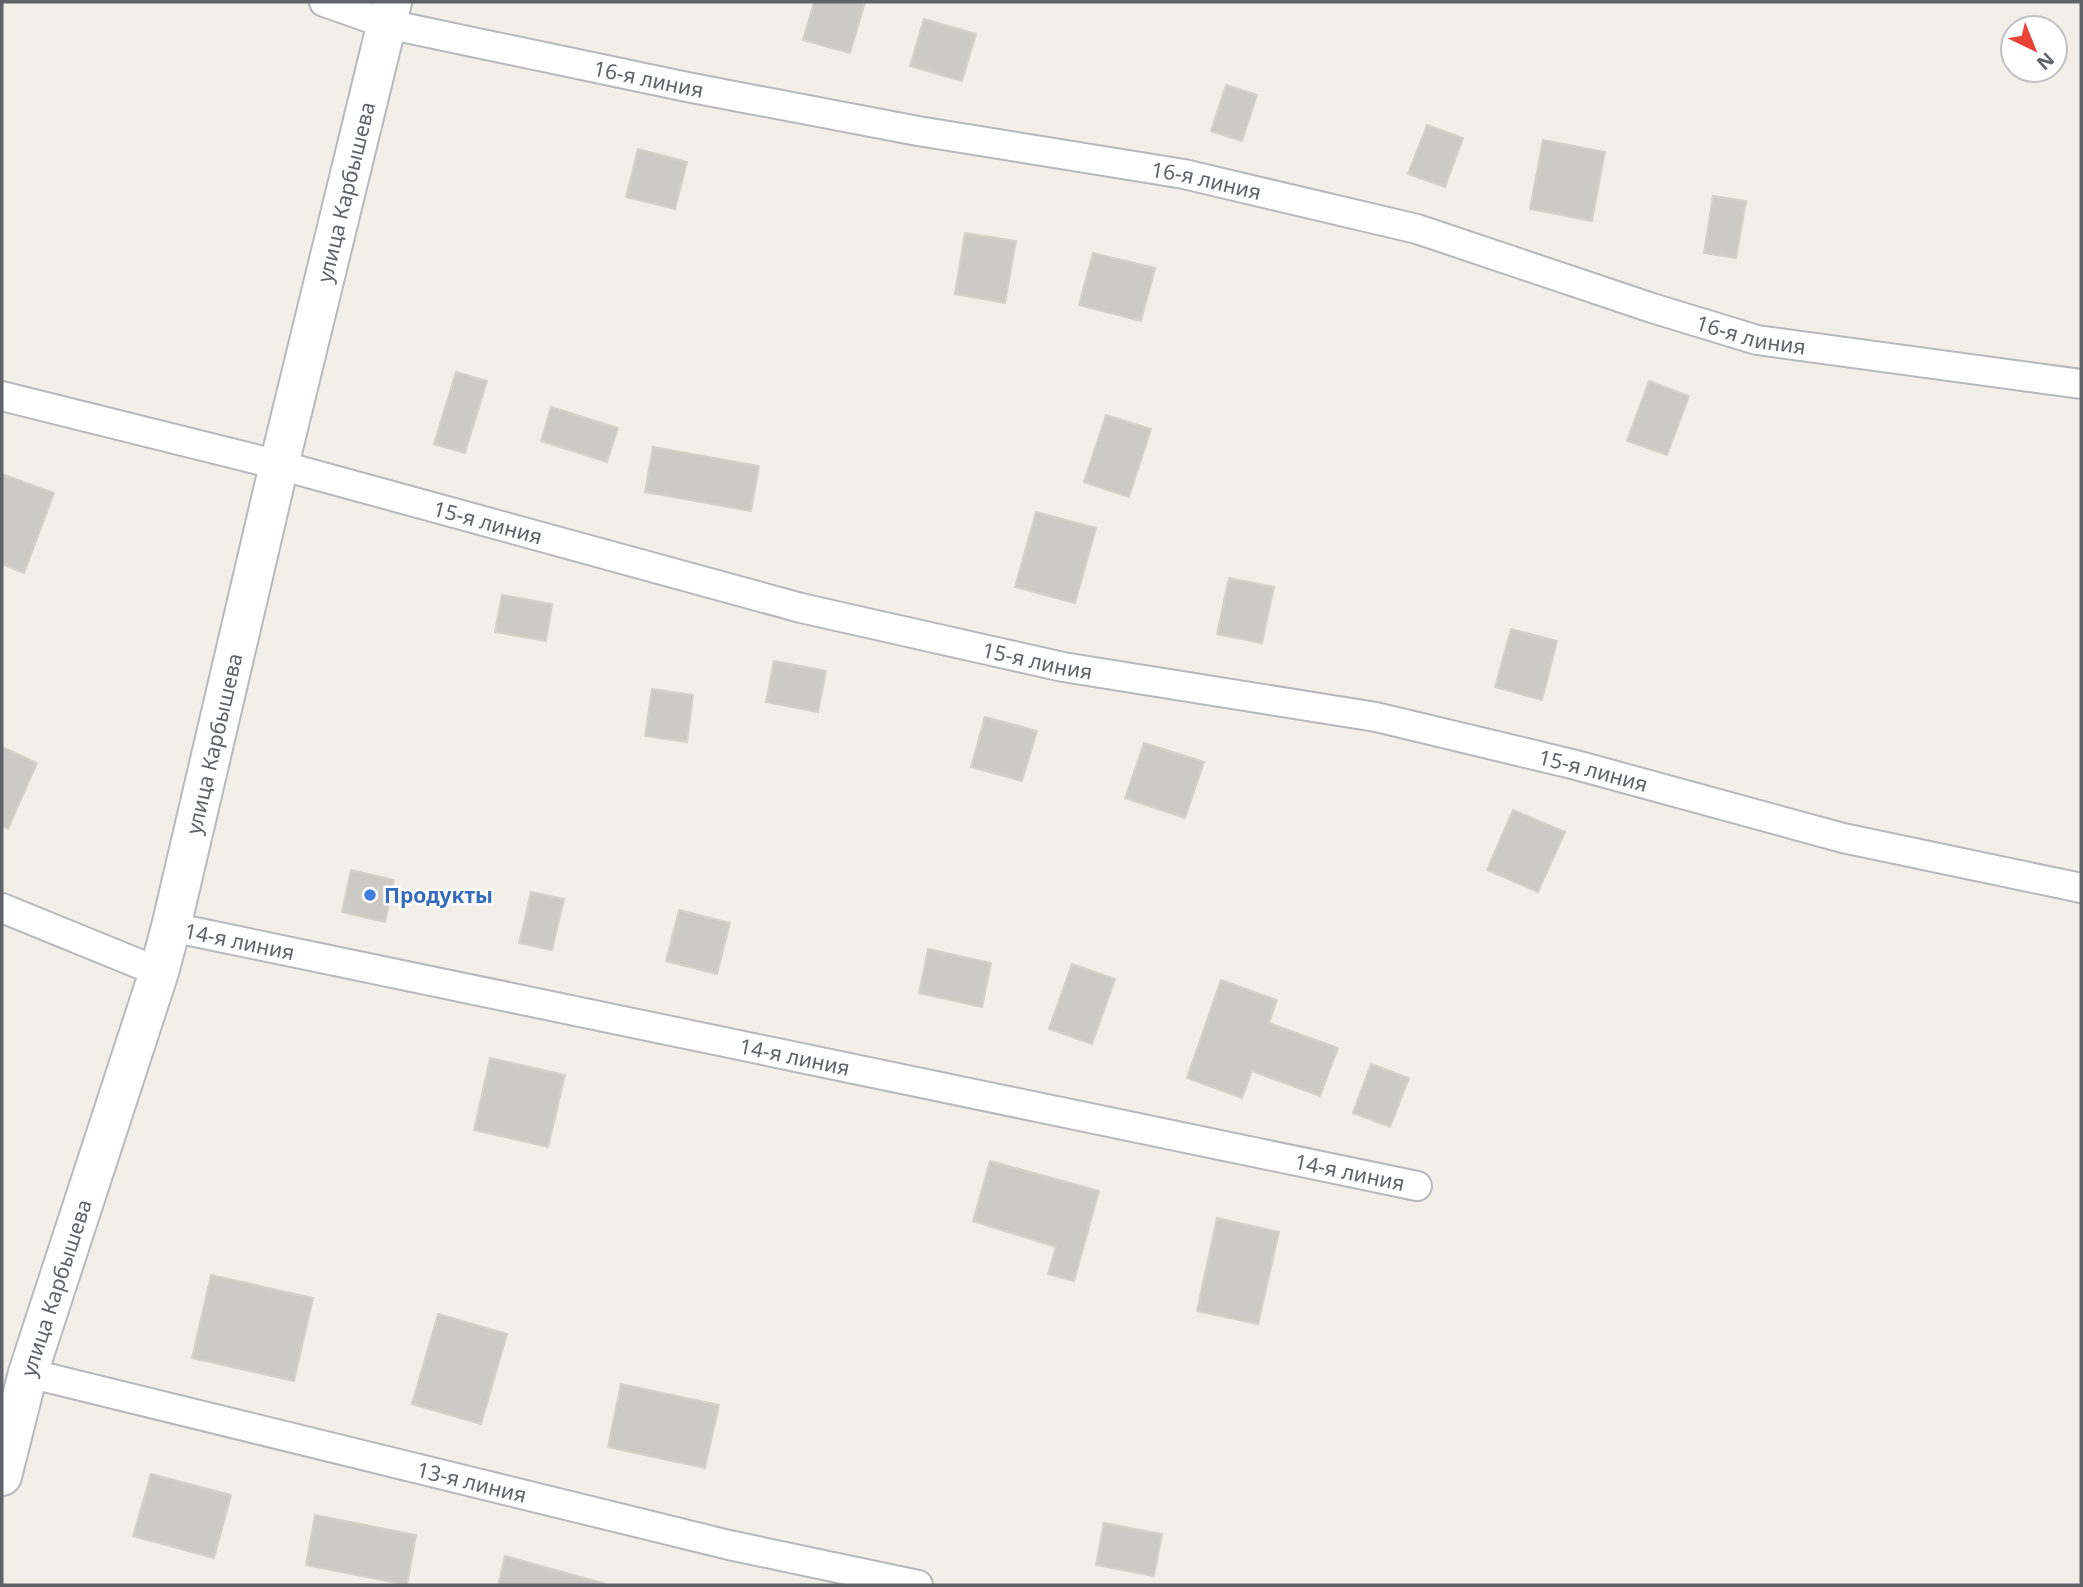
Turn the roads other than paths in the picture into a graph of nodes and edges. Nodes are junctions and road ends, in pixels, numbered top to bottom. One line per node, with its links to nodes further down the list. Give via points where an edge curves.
1 (324, 2): 2 (street, 16-я линия)
2 (389, 13): 3 (street, 16-я линия, via 687,87 918,131 1184,174 1417,229 1757,340); 5 (main road, улица Карбышева)
3 (2081, 384)
4 (2, 396): 5 (street, 15-я линия)
5 (279, 465): 6 (street, 15-я линия, via 801,608 1063,667 1376,717 1576,765 1843,838); 8 (main road, улица Карбышева)
6 (2081, 888)
7 (2, 908): 9 (street)
8 (171, 927): 9 (main road, улица Карбышева); 10 (street, 14-я линия)
9 (159, 972): 11 (main road, улица Карбышева)
10 (1417, 1186)
11 (28, 1373): 12 (main road, улица Карбышева); 13 (street, 13-я линия, via 729,1545)
12 (2, 1476)
13 (918, 1585)

